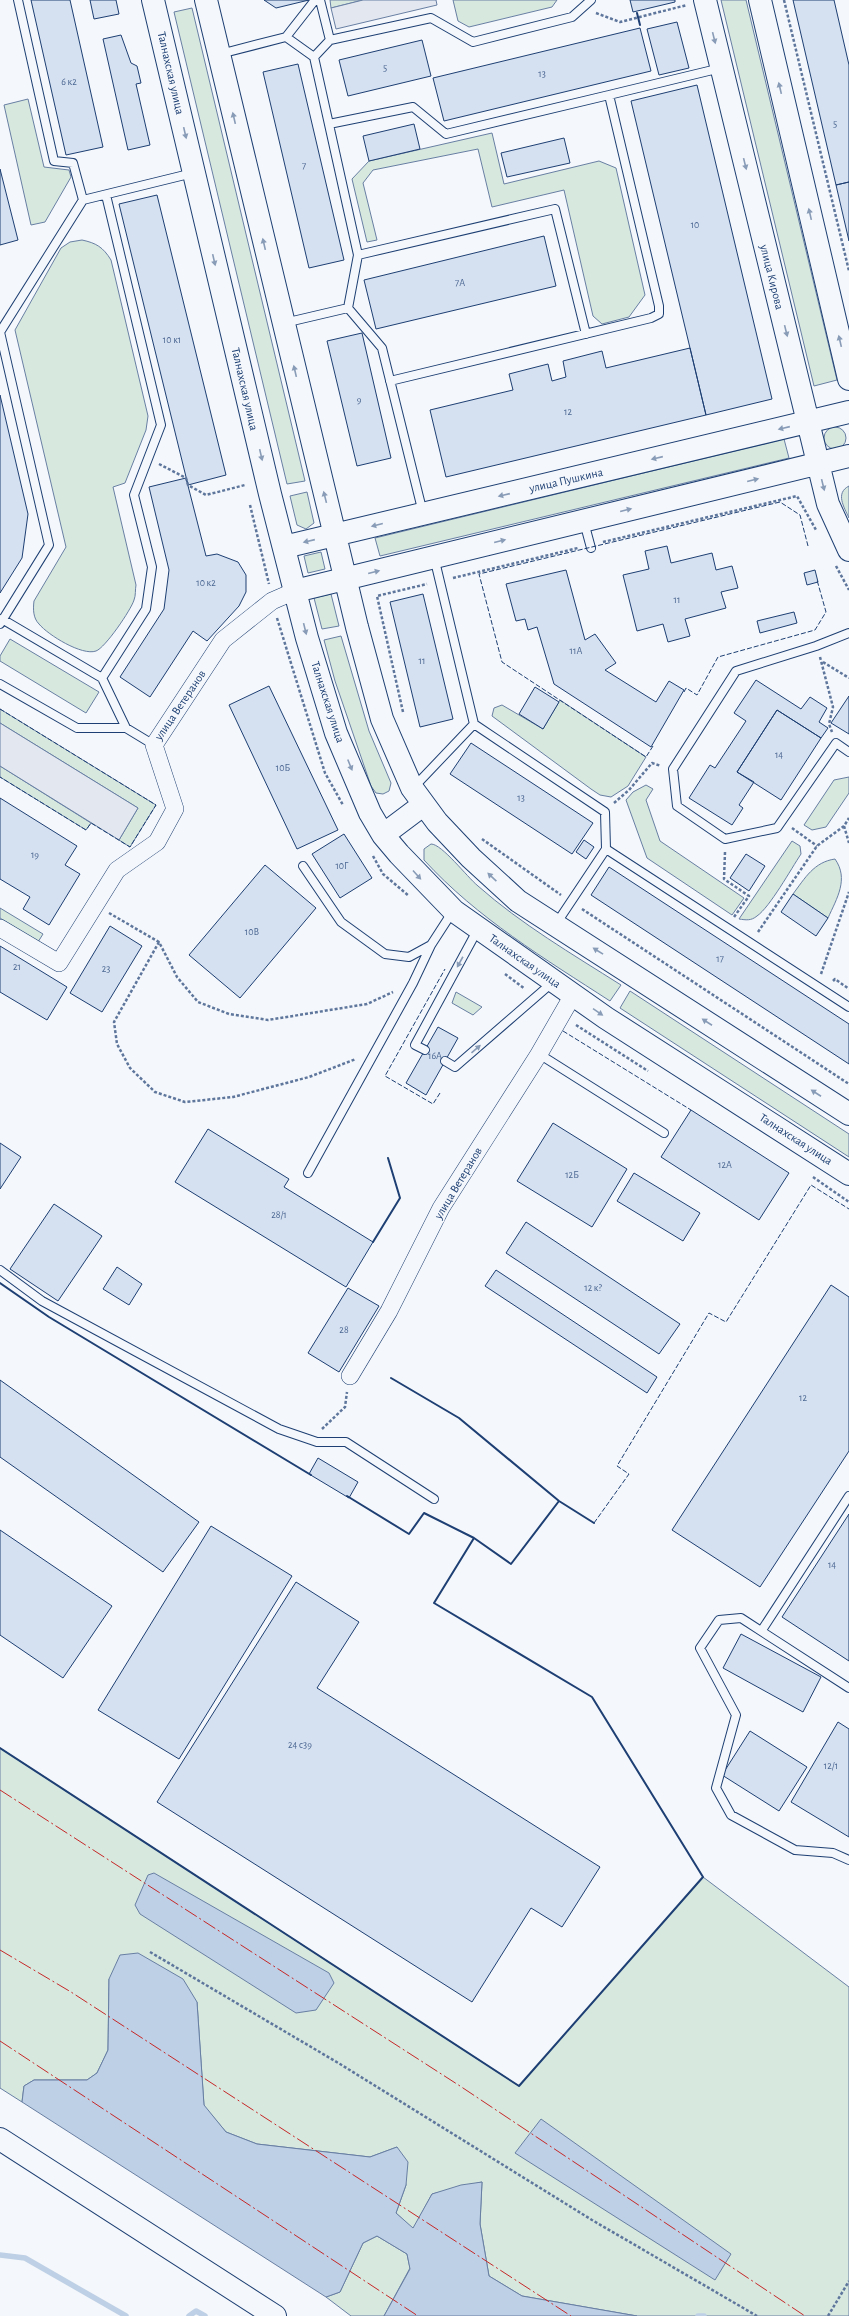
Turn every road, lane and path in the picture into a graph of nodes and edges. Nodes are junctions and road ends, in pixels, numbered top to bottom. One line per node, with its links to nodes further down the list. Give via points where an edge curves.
1 (18, 0): 20 (lane, via 54,161 73,163)
2 (153, 0): 18 (street, Талнахская улица, one-way to 18)
3 (206, 0): 13 (street)
4 (315, 0): 11 (lane)
5 (320, 0): 12 (lane)
6 (591, 0): 10 (lane)
7 (760, 0): 27 (street, one-way to 7)
8 (784, 0): 22 (path)
9 (697, 2): 10 (path, via 620,22); 15 (street, улица Кирова, one-way to 15)
10 (582, 8): 12 (lane, via 572,17 473,42 431,18)
11 (286, 37): 13 (lane); 14 (lane)
12 (330, 40): 14 (lane)
13 (219, 54): 24 (street, one-way to 13)
14 (314, 56): 17 (lane)
15 (722, 68): 16 (lane); 30 (street, улица Кирова, one-way to 30)
16 (609, 95): 17 (lane, via 446,134 413,106); 26 (lane, via 659,314)
17 (329, 124): 21 (lane)
18 (194, 173): 19 (lane); 38 (street, Талнахская улица, one-way to 38)
19 (106, 195): 20 (lane); 32 (lane, via 161,425)
20 (83, 200): 25 (lane)
21 (358, 255): 23 (lane); 26 (lane, via 555,209)
22 (849, 271)
23 (348, 308): 24 (lane); 28 (lane, via 382,348)
24 (283, 323): 37 (street, one-way to 24)
25 (0, 332): 45 (lane, via 49,545)
26 (586, 334): 28 (lane)
27 (849, 379)
28 (390, 381): 35 (lane)
29 (849, 412): 30 (street, улица Пушкина)
30 (808, 422): 33 (street, улица Кирова); 35 (street, улица Пушкина, one-way to 35)
31 (849, 456): 33 (street)
32 (148, 458): 34 (path, via 186,478 188,485 206,494); 49 (lane, via 134,495 152,567 146,609)
33 (818, 464): 36 (street, one-way to 33); 40 (street, улица Кирова, one-way to 40, via 828,504)
34 (246, 485)
35 (424, 514): 37 (street, улица Пушкина, one-way to 37)
36 (583, 521): 39 (lane); 41 (street, one-way to 36)
37 (334, 535): 38 (street, улица Пушкина, one-way to 38); 42 (street)
38 (284, 547): 43 (street, Талнахская улица)
39 (591, 548)
40 (849, 550)
41 (434, 557): 42 (street, one-way to 41); 53 (lane)
42 (345, 579): 43 (street); 59 (street, via 382,719)
43 (295, 591): 56 (street, улица Ветеранов, via 272,601 223,640); 64 (street, Талнахская улица, one-way to 64, via 336,733 370,813)
44 (377, 596): 52 (path)
45 (1, 622): 49 (lane)
46 (849, 633): 47 (lane)
47 (816, 646): 48 (path); 66 (lane, via 736,671 673,769 676,806)
48 (822, 661): 50 (path); 55 (path, via 833,707 829,724)
49 (102, 678): 54 (lane)
50 (849, 678)
51 (0, 684): 54 (lane, via 77,728)
52 (403, 713)
53 (474, 724): 59 (lane); 60 (lane)
54 (126, 728): 56 (lane)
55 (831, 730)
56 (154, 745): 73 (street, улица Ветеранов, via 175,809 157,842 117,870)
57 (849, 752): 62 (lane, via 836,743)
58 (652, 763): 60 (path, via 629,790)
59 (418, 797): 64 (street); 76 (street, one-way to 59, via 518,901 472,858)
60 (605, 812): 69 (lane)
61 (849, 818): 63 (path)
62 (782, 821): 66 (lane, via 777,828); 68 (path)
63 (844, 826): 67 (path); 68 (path)
64 (383, 835): 74 (street, Талнахская улица, one-way to 74, via 422,880)
65 (477, 835): 72 (path)
66 (725, 839): 75 (path, via 724,879 749,896)
67 (849, 843)
68 (817, 846): 80 (path)
69 (606, 849): 72 (lane); 80 (lane)
70 (303, 866): 81 (lane, via 341,922 384,954 409,957)
71 (849, 892): 85 (path)
72 (571, 902): 76 (lane); 93 (path)
73 (95, 904): 77 (street, улица Ветеранов, via 59,963); 79 (path)
74 (454, 911): 78 (street, Талнахская улица); 81 (lane)
75 (735, 916)
76 (556, 925): 94 (street, one-way to 76)
77 (0, 928)
78 (478, 928): 82 (street, Талнахская улица); 90 (lane, one-way to 90, via 415,1045)
79 (159, 942): 84 (path, via 177,977 198,1002 229,1014 268,1020 367,1004); 89 (path, via 114,1022 116,1044 130,1068 155,1092 185,1102 233,1098 309,1077 356,1058)
80 (751, 943): 85 (lane)
81 (431, 945): 84 (lane)
82 (554, 982): 87 (street, Талнахская улица); 92 (lane, one-way to 82, via 455,1067)
83 (841, 983): 86 (path)
84 (413, 984): 89 (lane)
85 (817, 986): 88 (lane)
86 (849, 989)
87 (573, 995): 91 (street, улица Ветеранов); 97 (street, Талнахская улица, one-way to 97)
88 (849, 1007)
89 (384, 1035): 96 (lane)
90 (425, 1050)
91 (539, 1054): 95 (lane); 99 (street, улица Ветеранов, via 441,1208 389,1311)
92 (445, 1061)
93 (849, 1084)
94 (849, 1114)
95 (664, 1132)
96 (308, 1174)
97 (849, 1174)
98 (0, 1270): 103 (lane, via 42,1301 279,1429 317,1442 346,1442)
99 (350, 1376)
100 (345, 1407): 101 (path)
101 (317, 1434)
102 (849, 1496): 104 (lane)
103 (434, 1499)
104 (762, 1630): 105 (lane); 106 (lane, via 741,1618 719,1620 700,1648 736,1715 716,1788 731,1815 795,1850 833,1853)
105 (849, 1688)
106 (849, 1860)
107 (150, 1952): 111 (path, via 340,2064 592,2220)
108 (0, 2139): 110 (street)
109 (849, 2281): 112 (path)
110 (275, 2316)
111 (757, 2316)
112 (828, 2316)

